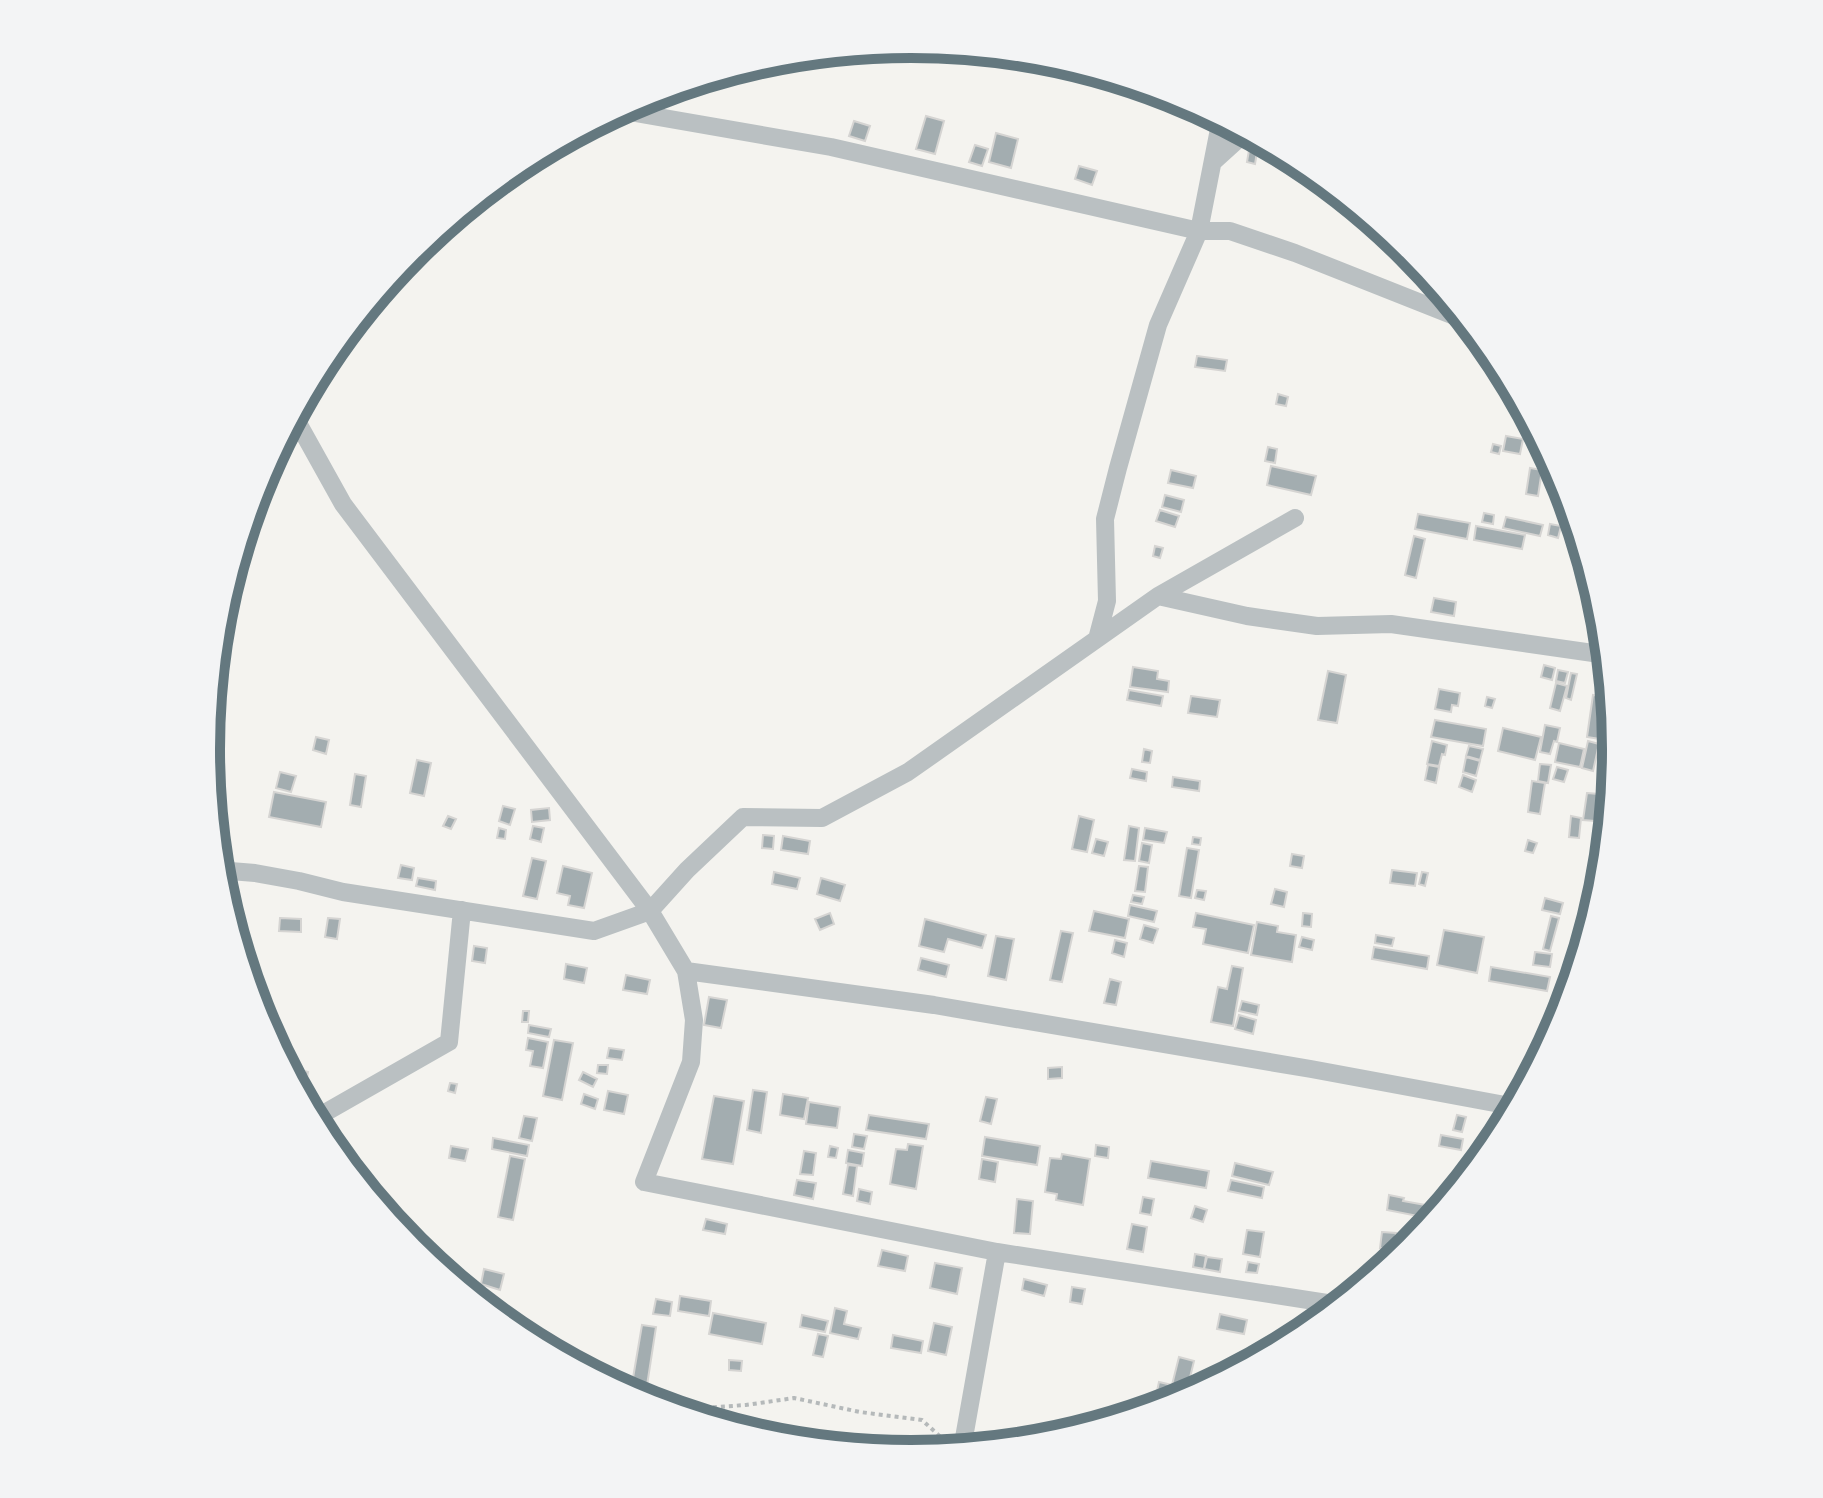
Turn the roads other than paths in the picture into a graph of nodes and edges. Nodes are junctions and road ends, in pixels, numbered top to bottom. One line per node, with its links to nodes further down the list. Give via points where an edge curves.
1 (640, 114): 5 (street, via 831,147)
2 (1219, 130): 4 (street)
3 (1237, 140): 4 (street)
4 (1214, 161): 5 (street)
5 (1199, 231): 6 (street, via 1230,231); 10 (street, via 1158,325 1105,519 1107,601)
6 (1448, 314)
7 (300, 427): 14 (street, via 343,504)
8 (1295, 518): 9 (street)
9 (1158, 596): 10 (street); 11 (street, via 1317,626 1391,624)
10 (1097, 639): 14 (street, via 908,772 822,818 743,817)
11 (1596, 653)
12 (232, 871): 13 (street)
13 (462, 910): 14 (street, via 594,931); 17 (street, via 449,1042)
14 (650, 911): 15 (street)
15 (686, 971): 16 (street, via 934,1005); 18 (street, via 694,1020 691,1062 644,1182)
16 (1504, 1105)
17 (325, 1113)
18 (997, 1252): 19 (street); 20 (street)
19 (1324, 1303)
20 (964, 1438)

